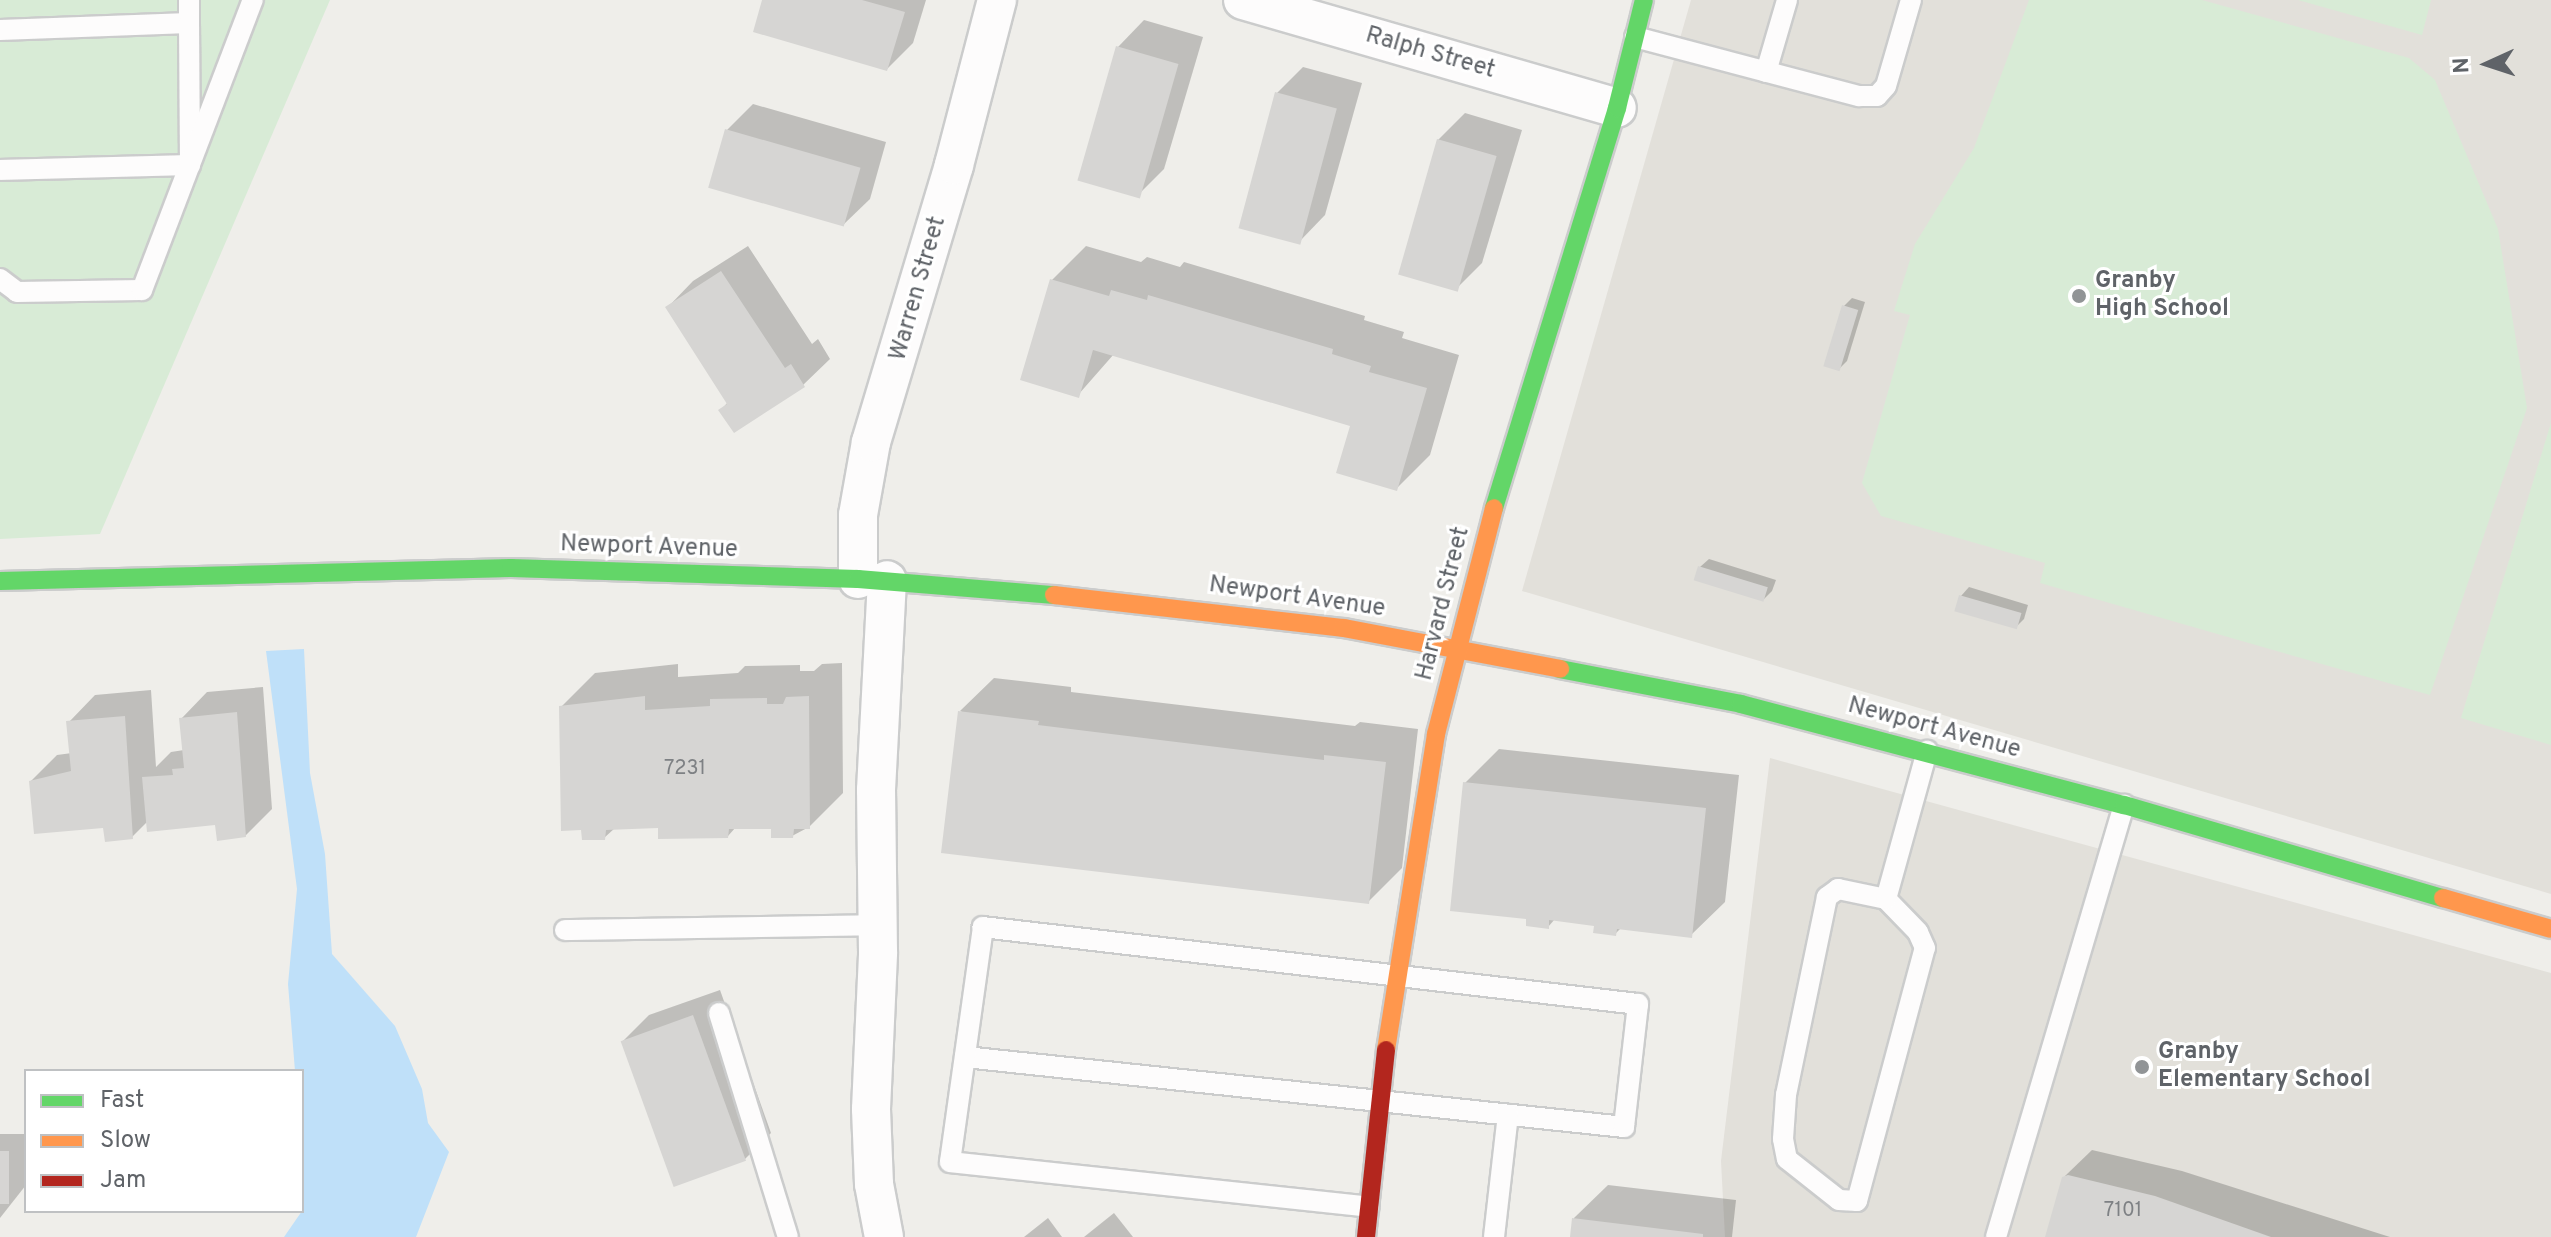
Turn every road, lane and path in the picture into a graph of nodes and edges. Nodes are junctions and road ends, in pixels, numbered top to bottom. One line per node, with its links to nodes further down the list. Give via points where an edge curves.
1 (189, 0): 8 (lane)
2 (253, 0): 13 (lane)
3 (997, 0): 16 (street, Warren Street, via 871,442 858,515)
4 (1243, 0): 12 (street, Ralph Street)
5 (1644, 0): 10 (street, Harvard Street)
6 (1787, 0): 11 (lane)
7 (1911, 0): 11 (lane, via 1886,86 1877,96)
8 (189, 23): 9 (lane); 13 (lane)
9 (0, 30)
10 (1635, 37): 11 (lane); 12 (street, Harvard Street)
11 (1766, 72)
12 (1617, 108): 18 (street, Harvard Street, via 1499,490)
13 (190, 165): 14 (lane); 15 (lane, via 142,290 17,292)
14 (0, 170)
15 (0, 279)
16 (873, 580): 17 (street, Newport Avenue, via 511,568); 18 (street, Newport Avenue, via 1159,603); 22 (street, Warren Street)
17 (0, 581)
18 (1458, 647): 19 (street, Newport Avenue, via 1741,704); 25 (street, Harvard Street, via 1416,835)
19 (1927, 751): 20 (street, Newport Avenue); 21 (lane)
20 (2124, 805): 23 (street, Newport Avenue); 35 (lane)
21 (1886, 899): 21 (lane, via 1918,932 1925,948 1857,1201 1839,1200 1787,1159 1786,1095 1827,897 1838,889)
22 (878, 925): 24 (lane); 32 (street, Warren Street, via 871,1149)
23 (2551, 929)
24 (565, 930)
25 (1394, 978): 27 (lane, via 983,927); 28 (street, Harvard Street); 29 (lane, via 1638,1004 1624,1127)
26 (719, 1013): 31 (lane)
27 (965, 1057): 28 (lane); 30 (lane, via 950,1162)
28 (1381, 1101): 29 (lane); 30 (street, Harvard Street)
29 (1508, 1115): 34 (lane)
30 (1369, 1207): 33 (street, Harvard Street)
31 (788, 1237)
32 (884, 1237)
33 (1366, 1237)
34 (1494, 1237)
35 (1996, 1237)

